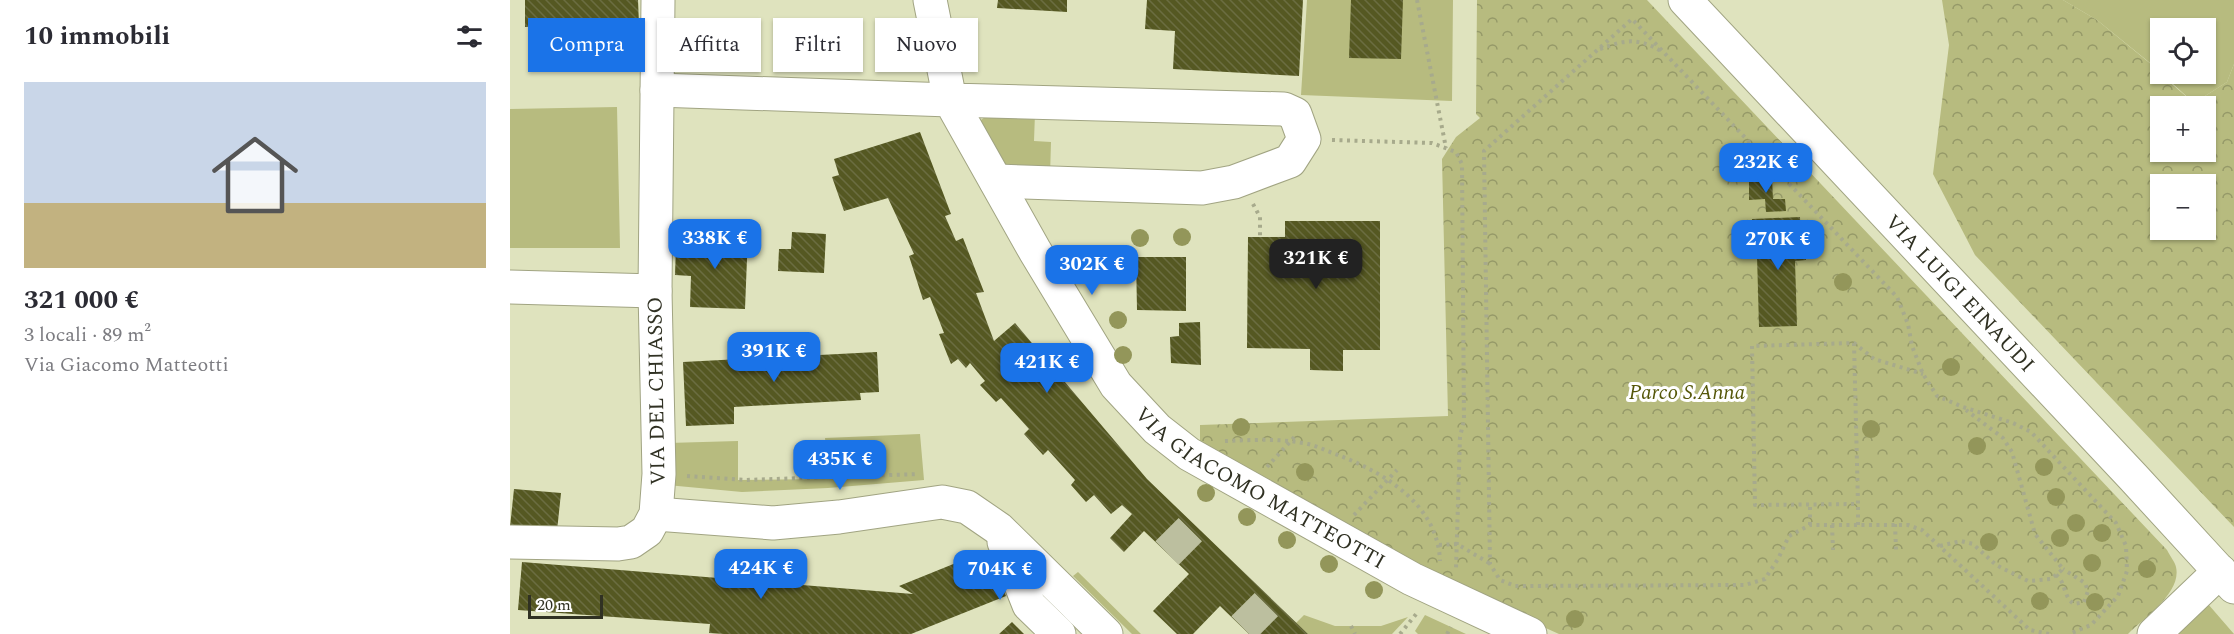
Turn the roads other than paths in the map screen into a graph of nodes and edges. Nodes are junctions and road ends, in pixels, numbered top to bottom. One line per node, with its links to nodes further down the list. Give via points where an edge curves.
1 (658, 0): 4 (street, VIA DEL CHIASSO)
2 (930, 0): 5 (street, VIA GIACOMO MATTEOTTI)
3 (1685, 0): 12 (street, VIA LUIGI EINAUDI)
4 (657, 90): 5 (street); 8 (street, VIA DEL CHIASSO)
5 (950, 100): 6 (street, VIA GIACOMO MATTEOTTI); 6 (street, via 1284,109 1295,114 1304,139 1290,161 1234,182 1202,188)
6 (996, 181): 15 (street, VIA GIACOMO MATTEOTTI, via 1116,385 1157,429 1189,453 1402,573 1439,603)
7 (510, 287): 8 (street)
8 (655, 291): 9 (street, VIA DEL CHIASSO, via 659,446)
9 (656, 514): 10 (street, via 773,523 942,502 967,507); 11 (street, VIA DEL CHIASSO, via 647,531 631,542)
10 (999, 530): 13 (street, via 1029,605); 14 (street)
11 (510, 542)
12 (2227, 579): 16 (street)
13 (1059, 634)
14 (1106, 634)
15 (1530, 634)
16 (2154, 634)

